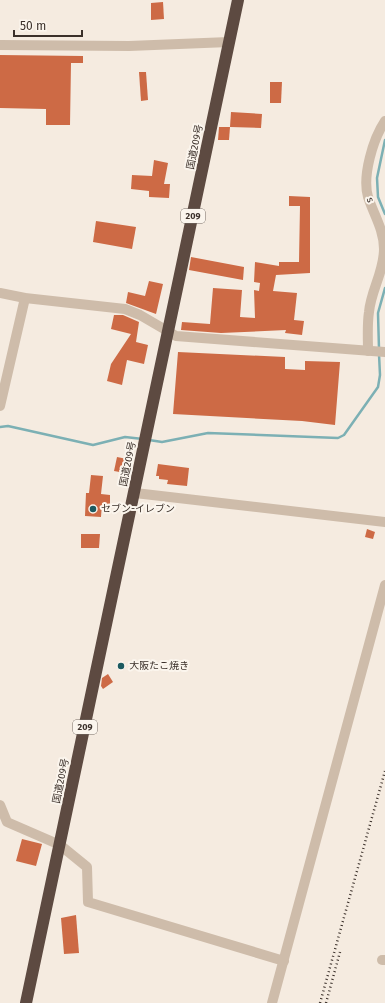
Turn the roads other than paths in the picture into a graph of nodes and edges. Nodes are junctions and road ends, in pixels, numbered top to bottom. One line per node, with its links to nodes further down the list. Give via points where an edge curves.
1 (238, 0): 2 (highway, 国道209号 / 209)
2 (229, 42): 3 (street, via 129,46); 8 (highway, 国道209号 / 209)
3 (0, 45)
4 (385, 121): 5 (street, s, via 378,132 366,184 369,200)
5 (383, 227): 9 (street, s, via 382,269 369,311)
6 (0, 293): 7 (street)
7 (25, 298): 8 (street, via 125,309); 10 (street)
8 (168, 332): 9 (street, via 176,336); 11 (highway, 国道209号 / 209)
9 (377, 352)
10 (0, 406)
11 (135, 493): 12 (street); 15 (highway, 国道209号 / 209)
12 (385, 522)
13 (385, 585): 16 (street)
14 (0, 805): 15 (street, via 7,822)
15 (60, 846): 16 (street, via 87,868 88,902); 17 (highway, 国道209号 / 209)
16 (284, 961): 18 (street)
17 (26, 1003)
18 (272, 1003)

